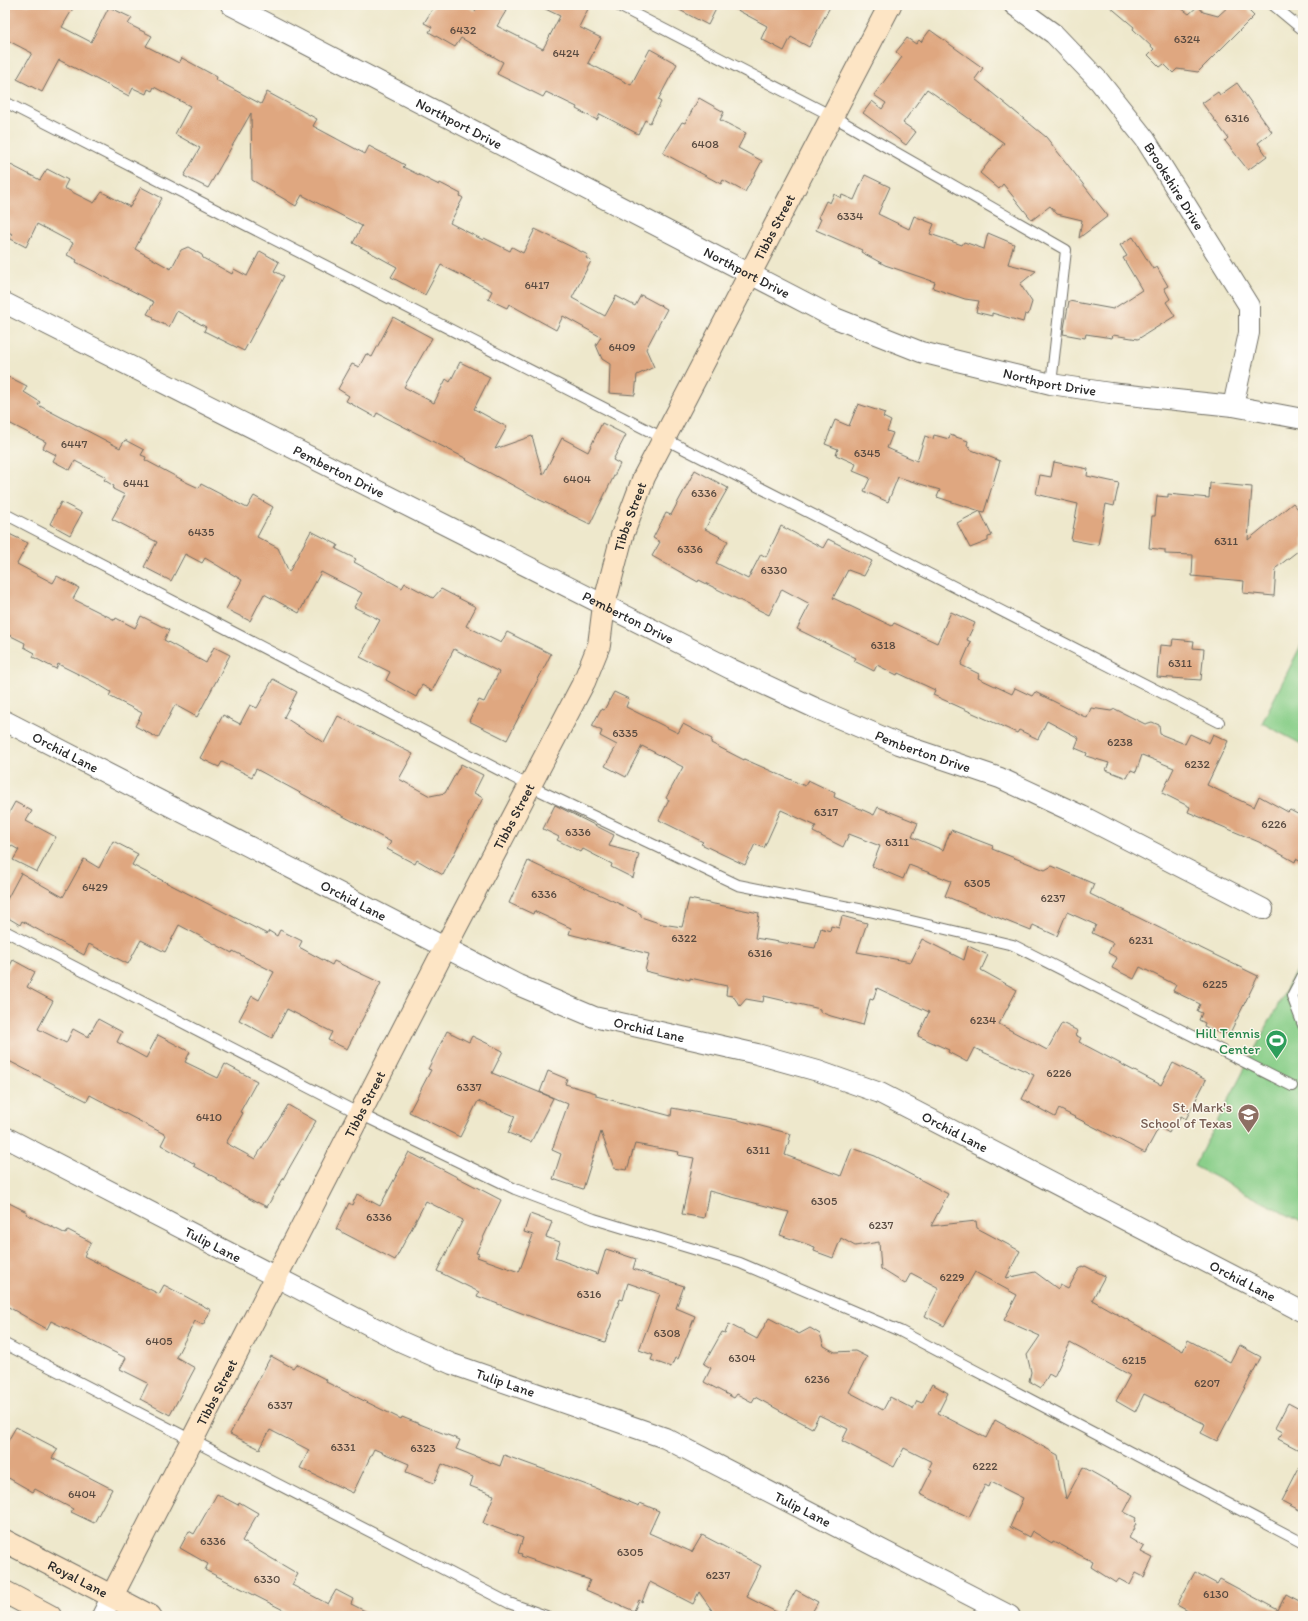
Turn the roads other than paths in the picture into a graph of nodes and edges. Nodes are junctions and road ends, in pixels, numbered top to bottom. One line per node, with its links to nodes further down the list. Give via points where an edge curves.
1 (231, 5): 9 (street, Northport Drive)
2 (617, 5): 8 (lane)
3 (890, 5): 8 (street, Tibbs Street)
4 (1014, 5): 12 (street, Brookshire Drive, via 1059,40 1099,81 1145,139 1249,306 1249,333)
5 (1273, 5): 6 (lane)
6 (1303, 30)
7 (5, 102): 14 (lane)
8 (834, 117): 9 (street, Tibbs Street); 11 (lane, via 1066,250)
9 (751, 274): 11 (street, Northport Drive, via 835,318 921,352); 14 (street, Tibbs Street)
10 (5, 303): 16 (street, Pemberton Drive)
11 (1051, 384): 12 (street, Northport Drive)
12 (1233, 406): 13 (street, Northport Drive)
13 (1303, 419)
14 (664, 438): 16 (street, Tibbs Street, via 644,477 622,536); 18 (lane)
15 (5, 514): 19 (lane)
16 (604, 605): 19 (street, Tibbs Street, via 599,645 590,668); 20 (street, Pemberton Drive, via 731,669 814,707 899,744 1000,778 1082,816)
17 (5, 721): 22 (street, Orchid Lane)
18 (1219, 722)
19 (530, 786): 22 (street, Tibbs Street); 25 (lane, via 738,885 869,911 1013,945)
20 (1263, 909)
21 (5, 931): 26 (lane)
22 (446, 946): 26 (street, Tibbs Street); 29 (street, Orchid Lane, via 518,985 594,1017 757,1054 818,1071 880,1093)
23 (1303, 975): 24 (lane, via 1292,996)
24 (1303, 1025)
25 (1292, 1086)
26 (360, 1114): 28 (street, Tibbs Street); 33 (lane, via 514,1189 594,1219 740,1263 900,1331)
27 (5, 1137): 28 (street, Tulip Lane)
28 (277, 1277): 31 (street, Tibbs Street); 40 (street, Tulip Lane, via 402,1342 452,1364 665,1438)
29 (1303, 1312)
30 (5, 1344): 31 (lane)
31 (193, 1440): 35 (street, Tibbs Street); 39 (lane, via 509,1603)
32 (5, 1541): 35 (street, Royal Lane)
33 (1303, 1544)
34 (5, 1592): 36 (street)
35 (112, 1596): 37 (street, Tibbs Street); 38 (street, Royal Lane)
36 (50, 1616)
37 (102, 1616)
38 (150, 1616)
39 (546, 1616)
40 (1010, 1616)

